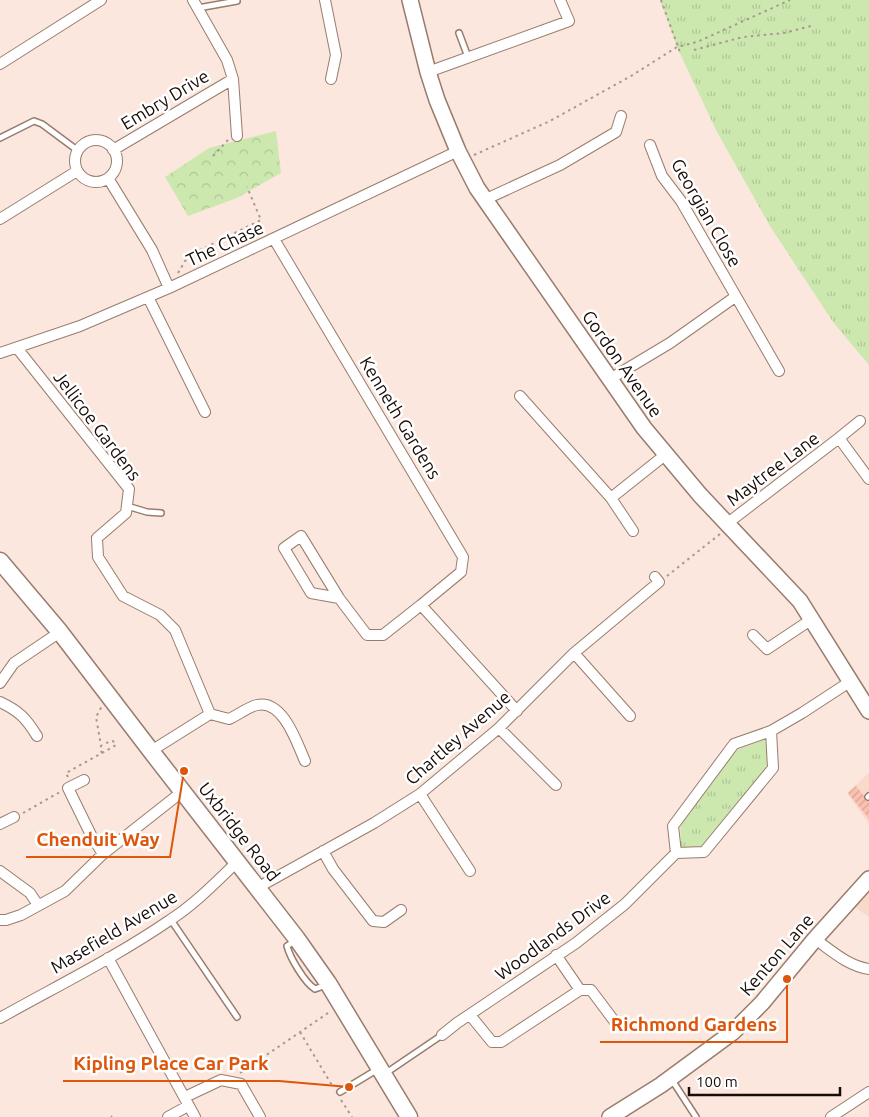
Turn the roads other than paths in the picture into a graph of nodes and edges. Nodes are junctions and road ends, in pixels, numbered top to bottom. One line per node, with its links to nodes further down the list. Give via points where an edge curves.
1 (101, 0): 9 (street)
2 (237, 0): 6 (lane)
3 (326, 0): 12 (street, via 336,55)
4 (410, 0): 10 (street, Gordon Avenue)
5 (560, 0): 8 (street, via 569,21)
6 (195, 4): 11 (street, via 227,60)
7 (459, 33): 8 (lane)
8 (468, 57): 10 (street)
9 (0, 64)
10 (428, 72): 19 (street, Gordon Avenue)
11 (233, 79): 14 (street); 18 (street, Embry Drive)
12 (331, 79)
13 (621, 116): 22 (street, via 616,132 560,165)
14 (237, 133)
15 (0, 138): 17 (lane, via 34,121)
16 (650, 145): 27 (street, Georgian Close, via 662,176 681,201)
17 (77, 150): 18 (street, via 97,140); 20 (street, via 75,164)
18 (113, 150): 21 (street, via 116,164)
19 (460, 156): 22 (street, Gordon Avenue); 24 (street, The Chase)
20 (78, 171): 21 (street, via 92,181); 23 (street)
21 (108, 178): 25 (street, via 152,250)
22 (484, 200): 31 (street, Gordon Avenue)
23 (0, 219)
24 (274, 239): 25 (street, The Chase); 46 (street, Kenneth Gardens, via 463,557 461,572)
25 (169, 288): 26 (street, The Chase)
26 (148, 297): 28 (street, The Chase); 33 (street)
27 (735, 297): 30 (street, Georgian Close); 31 (street)
28 (17, 348): 29 (street, The Chase); 39 (street, Jellicoe Gardens, via 130,489)
29 (0, 353)
30 (779, 371)
31 (610, 379): 36 (street, Gordon Avenue)
32 (520, 396): 38 (street)
33 (205, 412)
34 (860, 421): 35 (street, Maytree Lane)
35 (839, 438): 37 (street); 41 (street, Maytree Lane, via 733,520)
36 (665, 455): 38 (street); 41 (street, Gordon Avenue)
37 (869, 480)
38 (611, 498): 42 (street)
39 (127, 506): 40 (lane); 56 (street, Jellicoe Gardens, via 126,513 98,538 98,557 123,596 160,614 175,630)
40 (161, 513)
41 (729, 527): 47 (street, Gordon Avenue, via 800,601)
42 (632, 531)
43 (0, 561): 48 (main road, Uxbridge Road)
44 (657, 580): 50 (street, Chartley Avenue)
45 (339, 598): 45 (street, via 301,536 284,548 311,593); 46 (street, Kenneth Gardens, via 367,635 383,635)
46 (421, 605): 54 (street)
47 (812, 619): 49 (street, via 767,649); 51 (street, Gordon Avenue)
48 (60, 632): 52 (street, via 14,663); 61 (main road, Uxbridge Road)
49 (753, 635)
50 (574, 653): 54 (street, Chartley Avenue); 57 (street)
51 (850, 681): 55 (street, Gordon Avenue); 59 (street)
52 (0, 683)
53 (0, 702): 60 (street, via 25,717)
54 (517, 711): 58 (street, Chartley Avenue)
55 (869, 711)
56 (210, 714): 61 (street); 62 (street, via 229,719 258,705 276,708 290,727)
57 (630, 716)
58 (499, 728): 64 (street); 66 (street, Chartley Avenue)
59 (771, 731): 70 (street, via 734,744 673,826); 70 (street, via 773,768 704,852)
60 (37, 736)
61 (151, 751): 65 (main road, Uxbridge Road)
62 (305, 760)
63 (84, 780): 71 (street, via 70,787)
64 (556, 785)
65 (183, 791): 71 (street); 72 (main road, Uxbridge Road)
66 (420, 794): 69 (street, Chartley Avenue); 74 (street)
67 (14, 817): 68 (street)
68 (0, 824)
69 (323, 851): 76 (street, Chartley Avenue); 78 (street, via 373,922 384,922)
70 (676, 853): 82 (street, Woodlands Drive, via 625,904)
71 (104, 854): 77 (street, via 65,891)
72 (237, 862): 76 (main road, Uxbridge Road); 80 (street, Masefield Avenue)
73 (0, 871): 77 (street, via 30,893)
74 (470, 872)
75 (867, 886): 81 (street, Kenton Lane)
76 (257, 888): 91 (main road, Uxbridge Road, via 328,983)
77 (38, 905): 79 (street, via 21,915)
78 (401, 910)
79 (0, 920)
80 (171, 920): 83 (street, Masefield Avenue); 87 (lane)
81 (815, 939): 84 (street, via 849,963); 92 (street, Kenton Lane, via 733,1032)
82 (556, 955): 85 (street); 86 (street, Woodlands Drive)
83 (108, 958): 88 (street, Masefield Avenue); 95 (street)
84 (869, 969)
85 (580, 990): 86 (street, via 501,1042 492,1042); 89 (street, via 591,990)
86 (470, 1015): 90 (street, Woodlands Drive)
87 (237, 1017)
88 (0, 1018)
89 (616, 1022)
90 (442, 1035): 91 (lane)
91 (382, 1071): 93 (lane); 99 (main road, Uxbridge Road)
92 (670, 1078): 100 (street, Kenton Lane); 101 (lane)
93 (340, 1092)
94 (869, 1092): 102 (street)
95 (187, 1102): 96 (street); 97 (street); 98 (street, via 221,1080 228,1081 241,1084)
96 (168, 1117)
97 (195, 1117)
98 (260, 1117)
99 (409, 1117)
100 (610, 1117)
101 (696, 1117)
102 (831, 1117)

